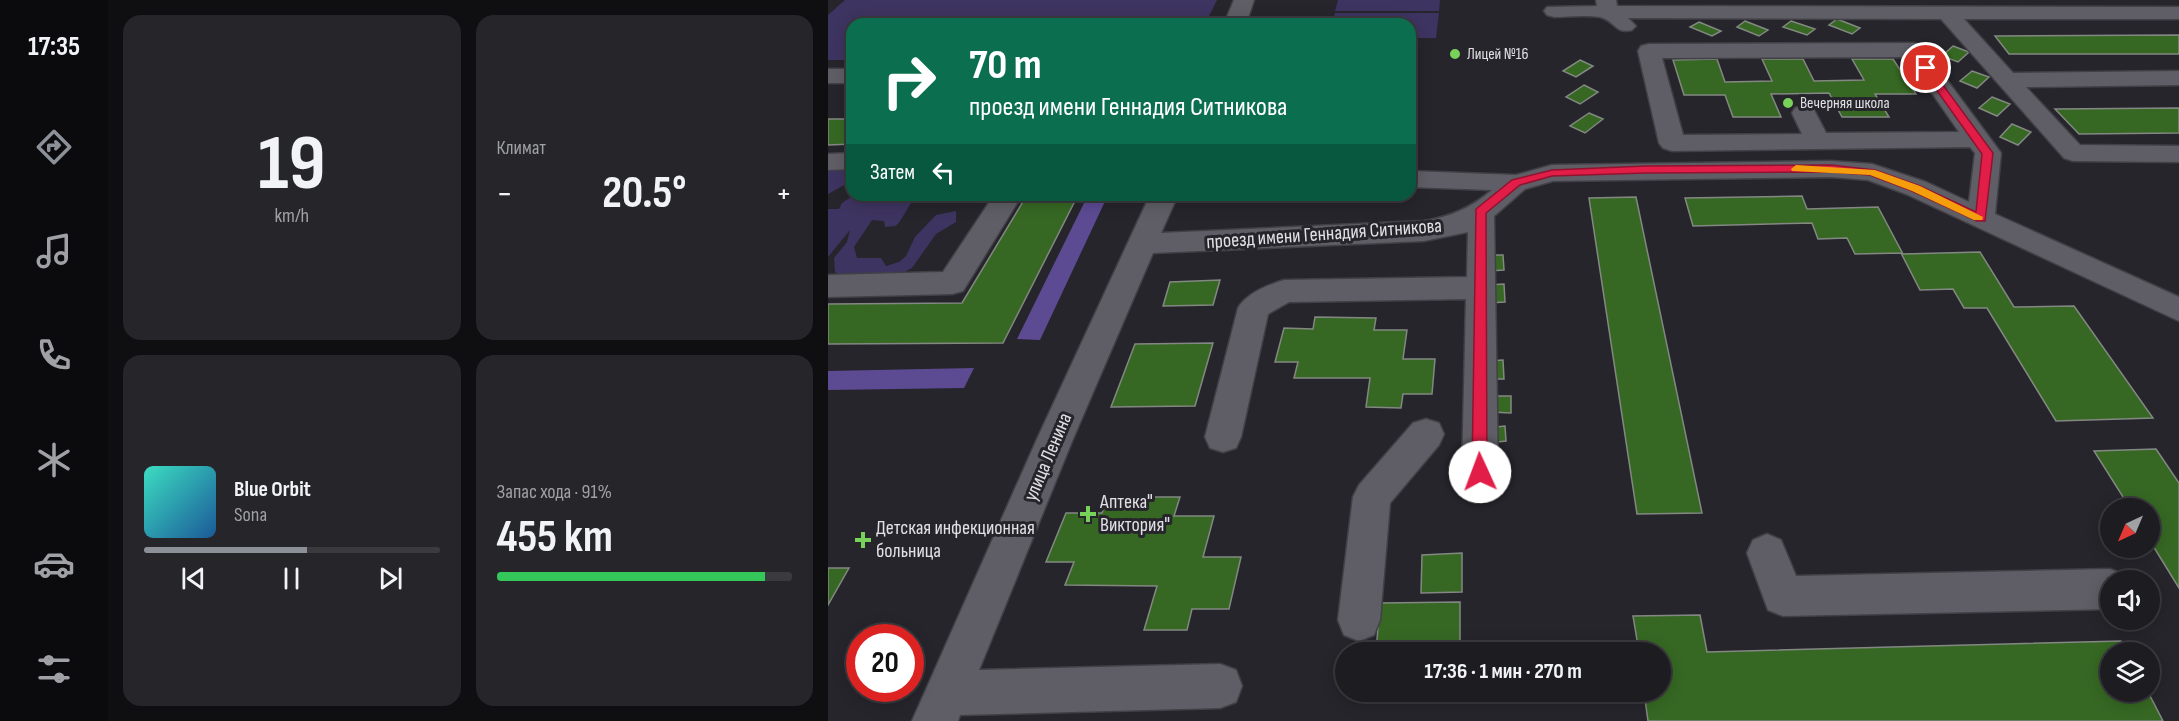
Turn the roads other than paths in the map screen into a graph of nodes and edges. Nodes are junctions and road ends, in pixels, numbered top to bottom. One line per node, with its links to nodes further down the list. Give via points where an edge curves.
1 (1244, 0): 7 (street)
2 (1607, 6): 4 (street); 5 (street); 8 (street)
3 (2097, 7): 5 (street); 6 (street)
4 (1554, 11)
5 (1946, 12): 12 (street)
6 (2179, 13)
7 (1237, 18)
8 (1649, 51): 14 (street, via 1913,50); 15 (street, via 1672,143)
9 (828, 76): 10 (street)
10 (846, 76)
11 (2179, 78): 12 (street)
12 (2008, 80): 16 (street, via 2073,153)
13 (1804, 113): 15 (street)
14 (1977, 139): 15 (street); 24 (street, via 1988,153)
15 (1818, 142)
16 (2179, 154)
17 (846, 161): 18 (street)
18 (828, 162)
19 (1416, 179): 20 (street)
20 (1516, 183): 23 (street, проезд имени Геннадия Ситникова); 24 (street, проезд имени Геннадия Ситникова, via 1552,173 1831,168 1872,172)
21 (1004, 201): 26 (street, via 952,283)
22 (1161, 201): 25 (street, улица Ленина)
23 (1480, 212): 25 (street, проезд имени Геннадия Ситникова, via 1458,225 1424,231); 27 (street)
24 (1981, 219): 28 (street, проезд имени Геннадия Ситникова)
25 (1143, 244): 36 (street, улица Ленина)
26 (828, 286)
27 (1481, 288): 30 (street, via 1284,291 1254,308); 31 (street)
28 (2179, 310)
29 (1426, 434): 34 (street, via 1372,497)
30 (1223, 437)
31 (1480, 472)
32 (1767, 553): 33 (street, via 1783,596)
33 (2100, 589)
34 (1359, 620)
35 (1220, 686): 36 (street)
36 (941, 707)

